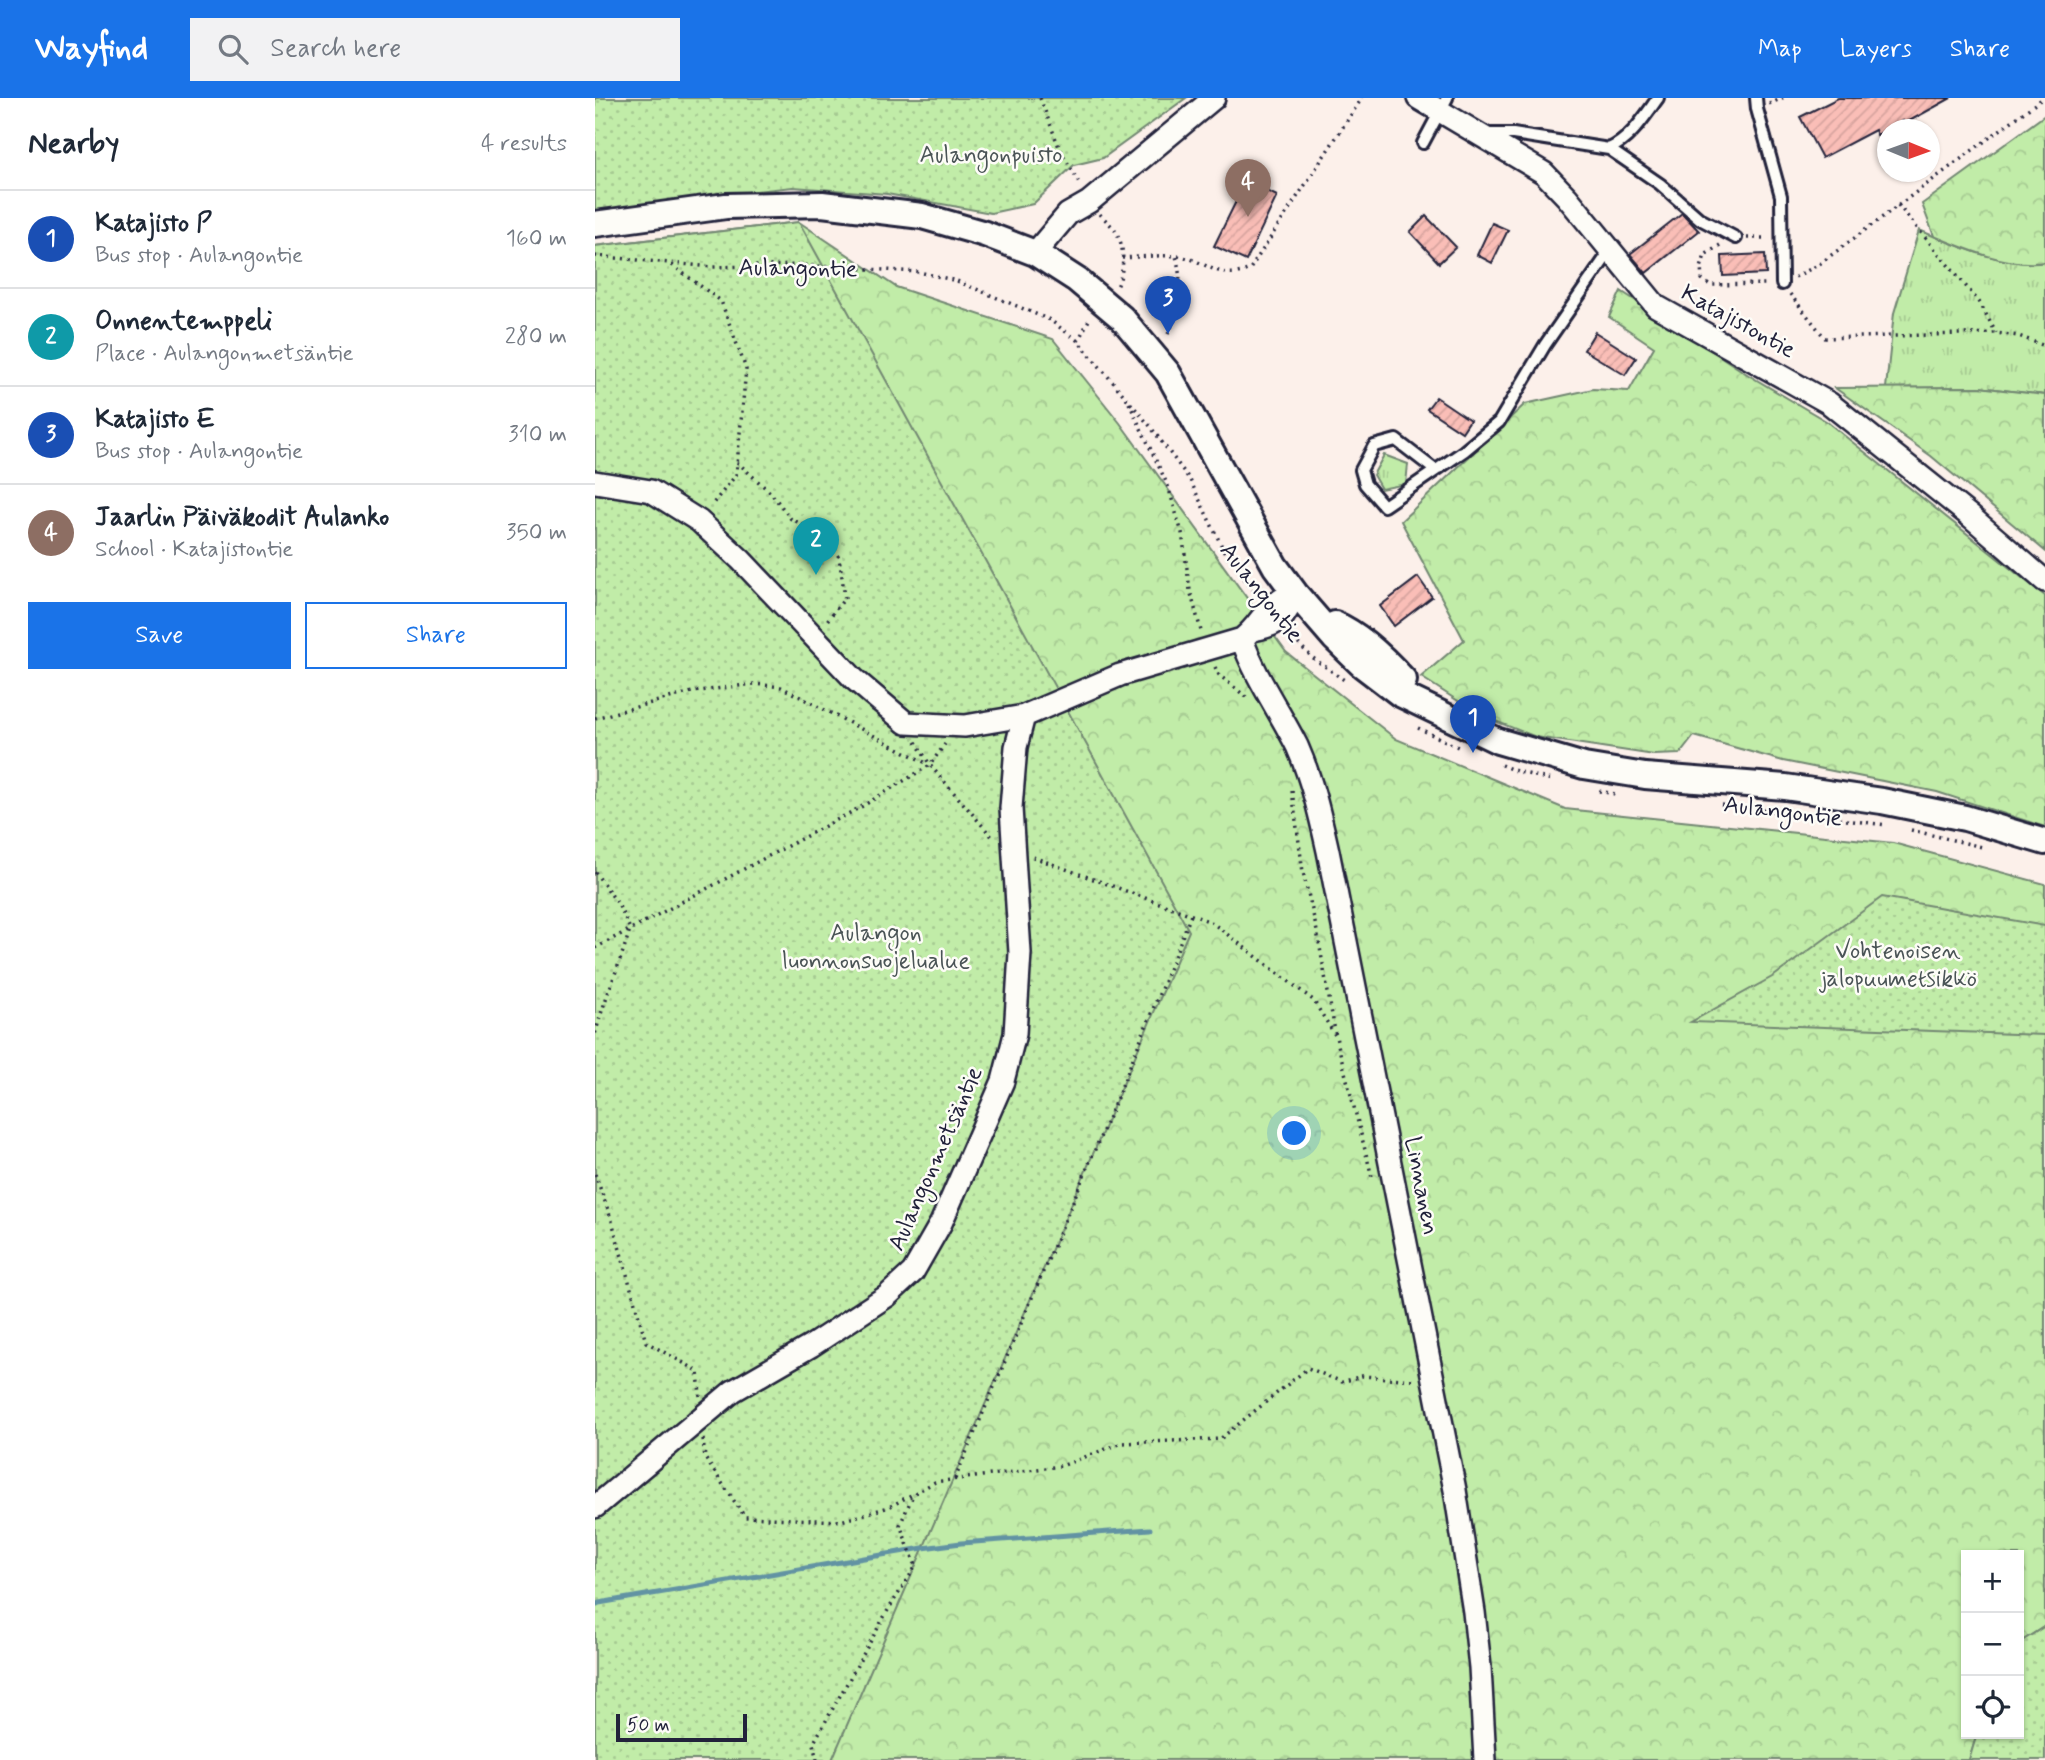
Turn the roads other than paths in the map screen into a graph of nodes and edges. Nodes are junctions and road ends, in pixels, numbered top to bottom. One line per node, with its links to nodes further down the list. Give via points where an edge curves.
1 (1214, 98): 12 (street, via 1089,202 1068,214)
2 (1418, 98): 5 (street, Katajistontie)
3 (1658, 98): 8 (lane, via 1635,130)
4 (1756, 98): 13 (lane, via 1781,197)
5 (1444, 104): 6 (street, Katajistontie); 7 (lane)
6 (1481, 134): 8 (lane); 11 (street, Katajistontie, via 1544,173)
7 (1423, 143)
8 (1609, 149): 10 (lane, via 1700,219)
9 (595, 224): 12 (street, Aulangontie, via 726,206 822,204 922,216)
10 (1736, 238)
11 (1610, 251): 14 (lane, via 1499,422); 16 (street, Katajistontie, via 1656,306 1829,403)
12 (1035, 253): 17 (street, Aulangontie, via 1122,318 1168,373 1248,520)
13 (1782, 284)
14 (1435, 470): 14 (lane, via 1384,506 1365,484 1361,470 1374,446 1396,440)
15 (595, 482): 19 (street, via 651,491 699,521 854,679 906,723 958,726)
16 (2045, 581)
17 (1295, 593): 18 (street, via 1289,609); 20 (street, Aulangontie, via 1317,617 1347,629 1401,676 1424,718 1584,766 1882,801 1965,818)
18 (1248, 634): 19 (street, via 1120,675); 22 (street, Linnanen, via 1248,656 1313,786 1328,851 1455,1490 1476,1626)
19 (1024, 716): 21 (street, Aulangonmetsäntie, via 1016,747 1011,808 1020,953 1015,1034 1003,1081 941,1223 913,1272 887,1296 733,1391)
20 (2045, 842)
21 (595, 1507)
22 (1485, 1760)

